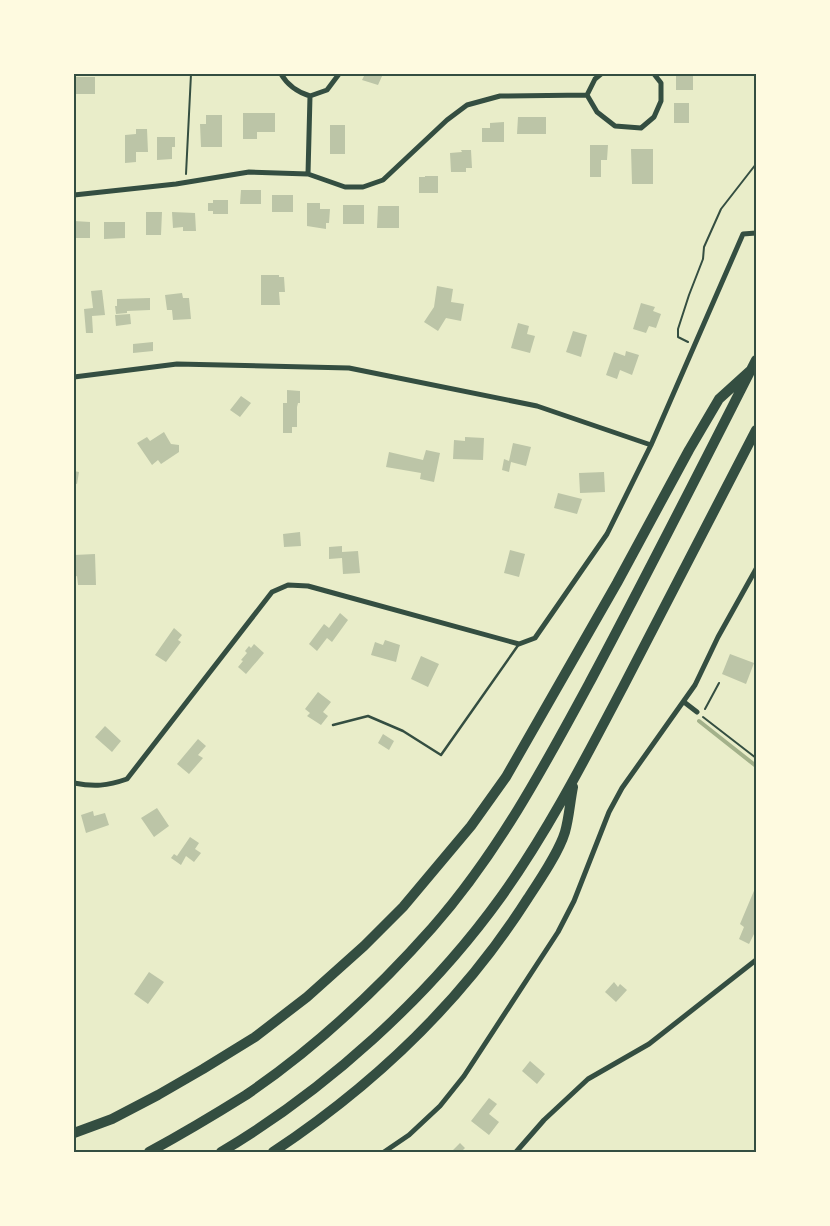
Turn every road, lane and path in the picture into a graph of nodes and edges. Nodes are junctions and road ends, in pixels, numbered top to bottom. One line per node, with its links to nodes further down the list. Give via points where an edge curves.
1 (191, 74): 11 (path)
2 (281, 74): 8 (street, via 287,84)
3 (339, 74): 8 (street, via 327,90)
4 (601, 74): 6 (street)
5 (654, 74): 7 (street, via 661,83 661,101 654,117 641,128 615,126 597,112)
6 (595, 76): 7 (street)
7 (587, 95): 10 (street, via 500,96 467,105 446,120 383,180 363,186 345,187)
8 (310, 96): 10 (street)
9 (756, 164): 14 (path, via 721,208 704,247 703,259 678,330 678,337)
10 (308, 174): 11 (street, via 249,172)
11 (186, 182): 12 (street)
12 (74, 195)
13 (756, 233): 14 (street, via 743,234)
14 (694, 346): 19 (street)
15 (756, 360): 16 (highway)
16 (751, 370): 30 (highway, via 719,399 506,777 471,826 409,900 314,991 254,1037 158,1095); 31 (highway, via 553,751 516,815 478,871 434,926 392,971 304,1052 247,1094)
17 (74, 377): 19 (street, via 177,364 349,368 537,406)
18 (756, 430): 27 (highway)
19 (651, 445): 21 (street, via 607,534 535,638)
20 (756, 569): 23 (street)
21 (520, 644): 25 (lane, via 441,756 403,731 368,716); 28 (street, via 308,586 288,585 272,592 127,779 93,787)
22 (719, 683): 24 (path)
23 (684, 702): 24 (street); 34 (street, via 622,788 558,932 464,1076 440,1106 409,1136)
24 (700, 714): 26 (path)
25 (333, 725)
26 (756, 758)
27 (574, 779): 32 (highway, via 501,897 466,944 426,987 355,1055 293,1104); 33 (highway, via 565,833 545,872 499,942 464,987 374,1076)
28 (74, 783)
29 (756, 960): 35 (street, via 649,1044 588,1079 544,1120)
30 (74, 1134)
31 (149, 1152)
32 (221, 1152)
33 (273, 1152)
34 (384, 1152)
35 (516, 1152)

